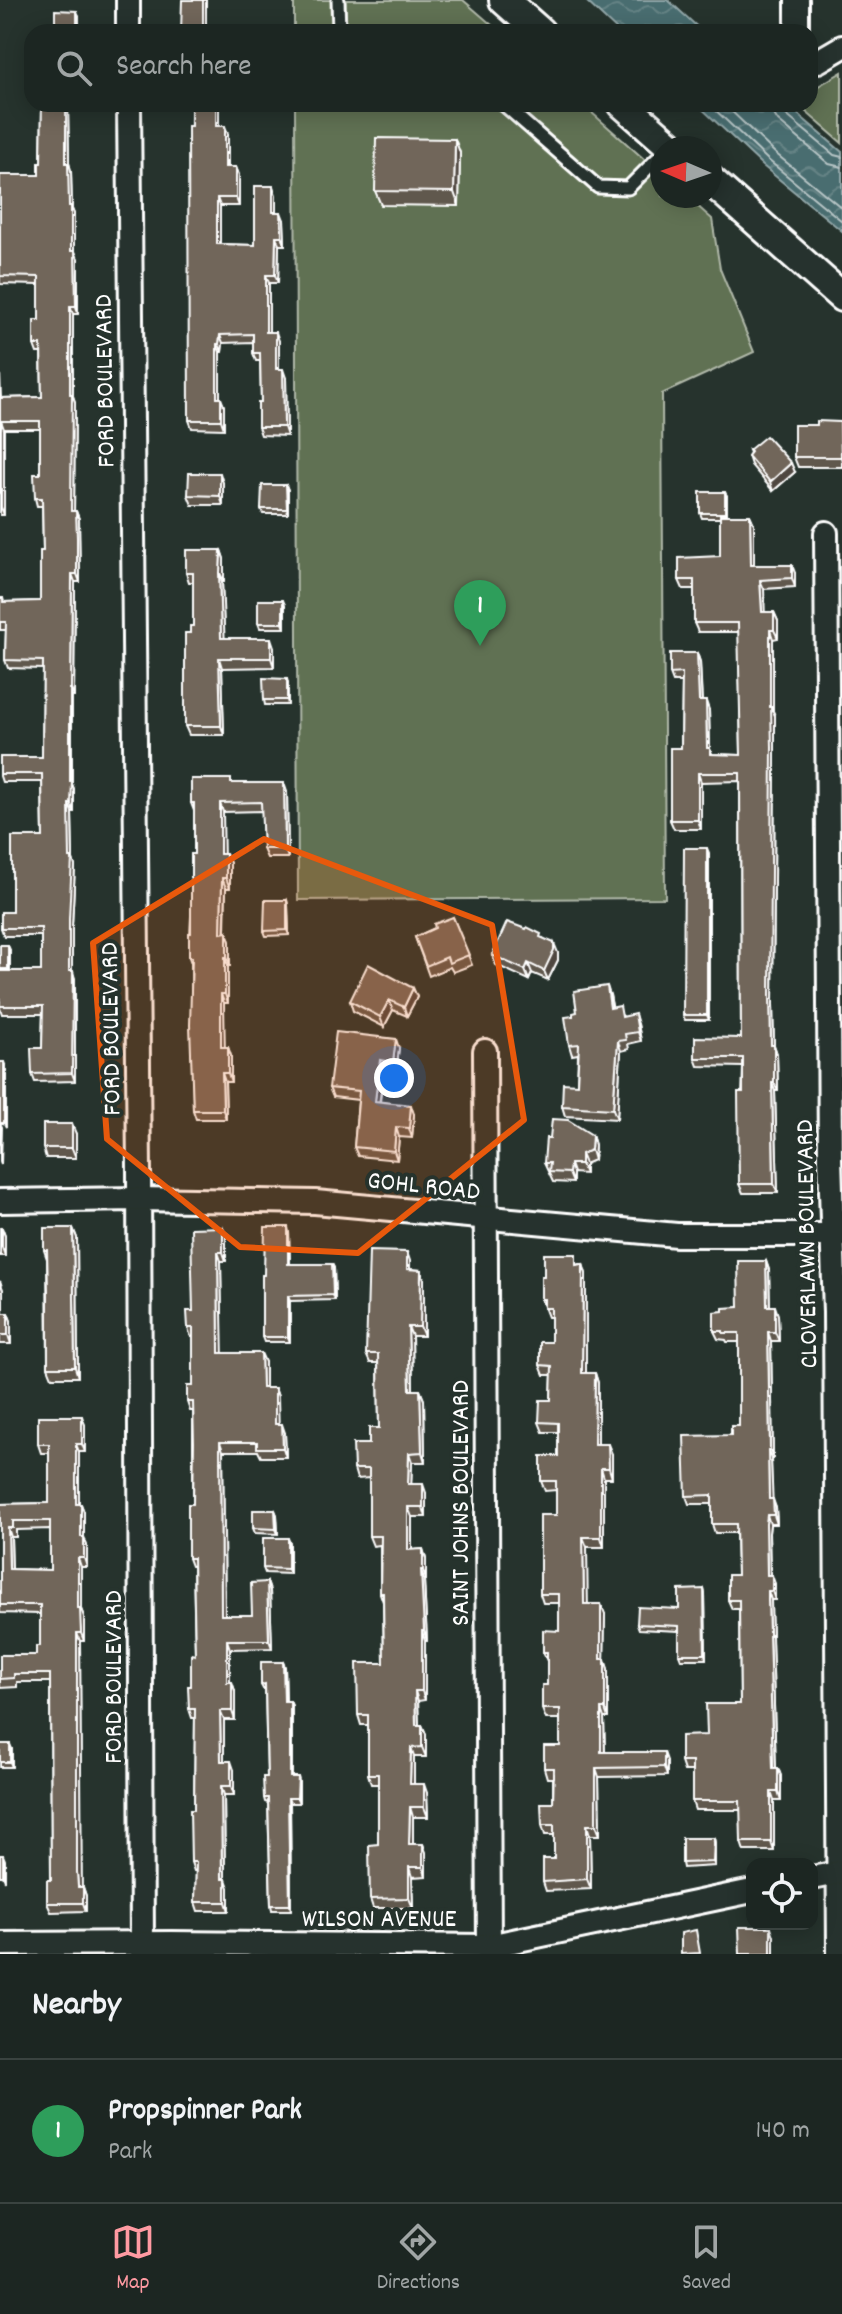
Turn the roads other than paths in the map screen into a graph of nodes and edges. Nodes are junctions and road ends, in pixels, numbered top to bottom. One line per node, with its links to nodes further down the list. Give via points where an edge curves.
1 (128, 0): 5 (street)
2 (338, 0): 6 (lane)
3 (504, 0): 7 (street)
4 (797, 0): 8 (street)
5 (128, 24)
6 (339, 24)
7 (531, 24)
8 (797, 24)
9 (842, 47): 10 (street)
10 (818, 61)
11 (129, 112): 20 (street, FORD BOULEVARD)
12 (512, 112): 15 (lane, via 598,187 628,188)
13 (631, 112): 14 (street)
14 (655, 136)
15 (650, 167)
16 (722, 191): 17 (street)
17 (842, 297)
18 (826, 533): 23 (street, CLOVERLAWN BOULEVARD)
19 (485, 1051): 22 (street, SAINT JOHNS BOULEVARD)
20 (138, 1199): 21 (street, GOHL ROAD); 22 (street, GOHL ROAD, via 315,1202); 28 (street, FORD BOULEVARD)
21 (0, 1201)
22 (486, 1218): 23 (street, GOHL ROAD, via 677,1235); 29 (street, SAINT JOHNS BOULEVARD)
23 (837, 1235): 24 (street, CLOVERLAWN BOULEVARD)
24 (840, 1872): 25 (street); 30 (street, CLOVERLAWN BOULEVARD)
25 (818, 1877)
26 (746, 1892): 29 (street, WILSON AVENUE)
27 (0, 1944): 28 (street, WILSON AVENUE)
28 (142, 1949): 29 (street, WILSON AVENUE)
29 (489, 1950)
30 (839, 1954)

